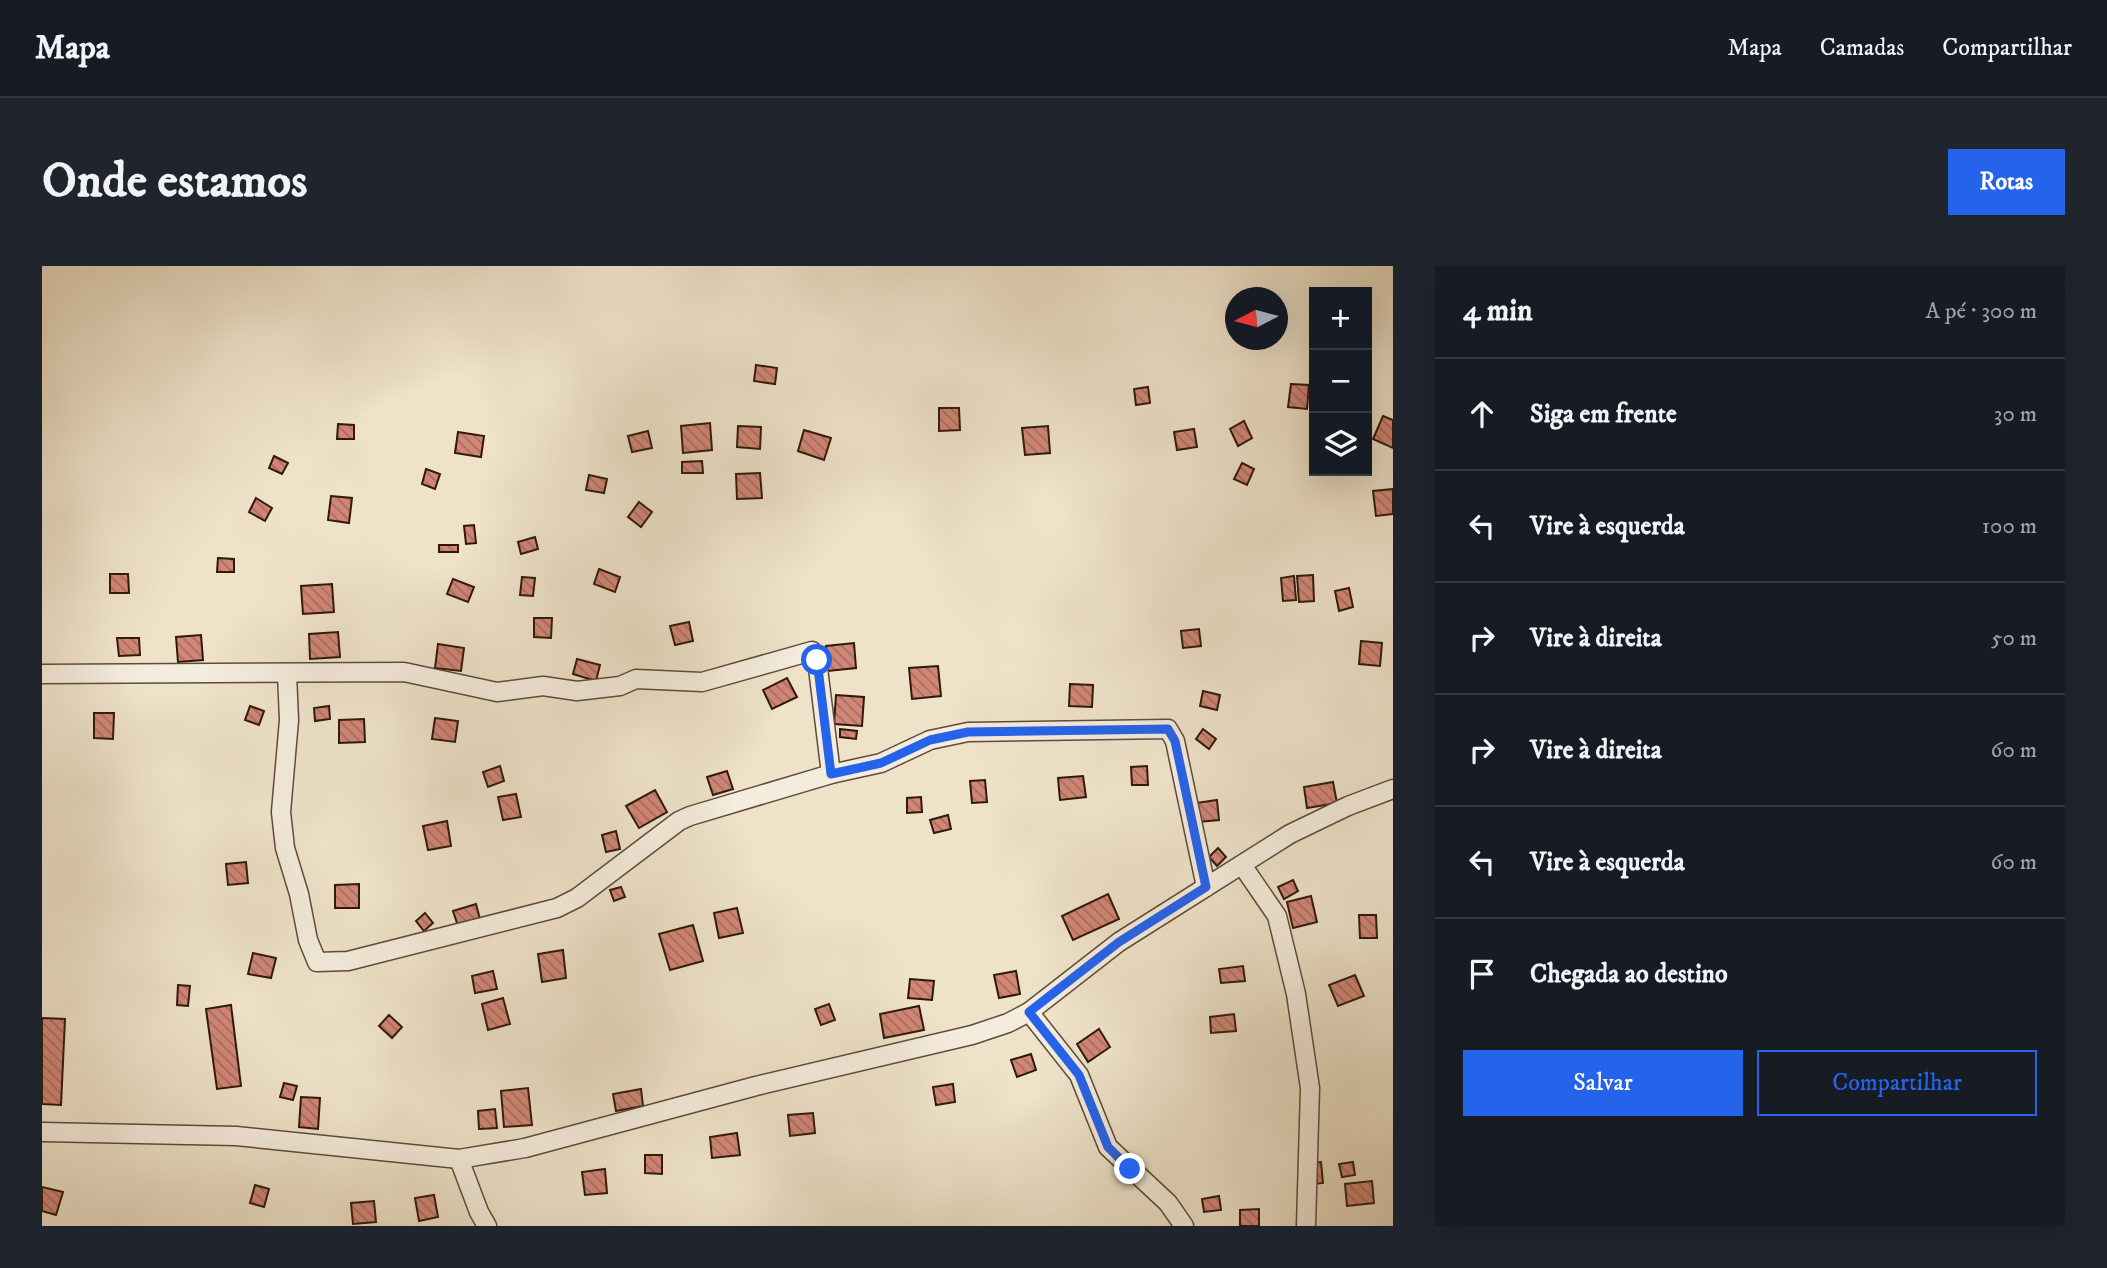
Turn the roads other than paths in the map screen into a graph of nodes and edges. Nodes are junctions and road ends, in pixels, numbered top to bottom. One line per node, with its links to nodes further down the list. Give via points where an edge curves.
1 (42, 674): 2 (street)
2 (287, 674): 3 (street, via 404,672 497,692 542,686 586,691 636,679 702,682 812,651 817,660); 3 (street, via 289,720 282,824 317,962 348,961 557,908 679,821)
3 (831, 774): 6 (street, via 881,763 930,740 968,732 1168,729 1175,741)
4 (1393, 789): 5 (street, via 1315,820)
5 (1242, 865): 6 (street); 10 (street, via 1277,916 1296,994 1310,1088)
6 (1206, 887): 7 (street, via 1119,942)
7 (1029, 1012): 9 (street, via 972,1035 525,1148); 12 (street, via 1079,1075 1108,1147 1168,1203)
8 (42, 1132): 9 (street, via 236,1136)
9 (459, 1159): 11 (street)
10 (1300, 1223)
11 (487, 1226)
12 (1184, 1226)

